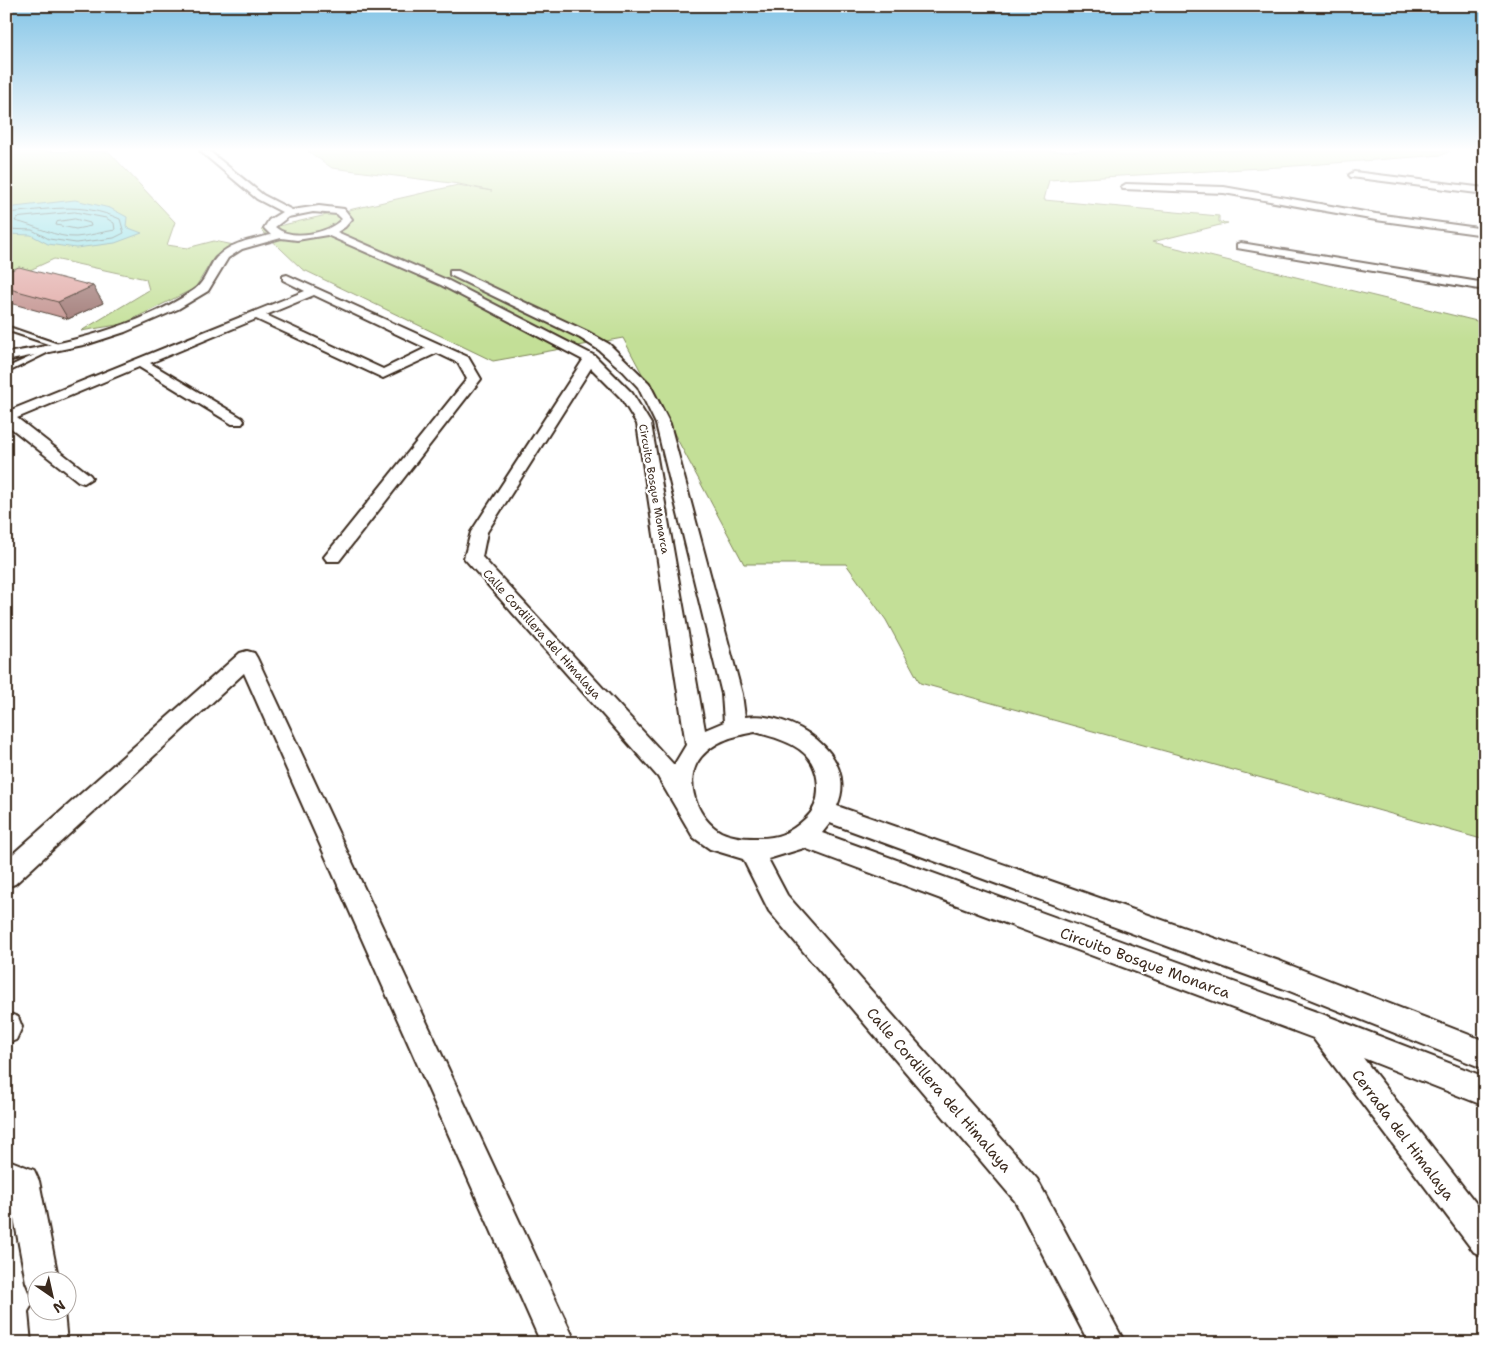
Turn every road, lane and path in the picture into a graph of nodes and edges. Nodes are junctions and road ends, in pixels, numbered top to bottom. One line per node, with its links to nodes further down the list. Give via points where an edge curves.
1 (289, 214): 6 (street, via 272,223 270,228)
2 (343, 214): 4 (street, via 347,219)
3 (1359, 214): 5 (street)
4 (333, 230): 6 (street, via 303,236); 16 (street, Circuito Bosque Monarca, via 444,283); 23 (street, Circuito Bosque Monarca, via 351,229 584,335 628,368 644,386 663,424 681,489 732,694)
5 (1485, 232)
6 (281, 235): 13 (street, via 238,247 220,260 202,290 170,308 130,326)
7 (1241, 246): 9 (street)
8 (287, 278): 10 (street)
9 (1485, 287)
10 (314, 291): 11 (street); 14 (street)
11 (255, 314): 14 (street, via 383,374); 17 (street)
12 (6, 328): 13 (lane)
13 (57, 348): 15 (street); 18 (lane)
14 (436, 348): 22 (street, via 463,360 474,379)
15 (6, 357)
16 (590, 360): 24 (street, Circuito Bosque Monarca, via 627,396 644,424); 25 (street, Calle Cordillera del Himalaya, via 479,532 473,558 666,772)
17 (140, 362): 19 (street); 20 (street)
18 (6, 371)
19 (6, 417): 21 (street)
20 (237, 421)
21 (84, 478)
22 (333, 557)
23 (735, 727): 24 (street); 26 (street, via 775,726 812,744 824,759 831,776 832,794)
24 (696, 748): 25 (street, via 686,763 681,779)
25 (681, 796): 28 (street, via 689,816 704,833 726,845)
26 (826, 812): 27 (street); 31 (street, via 1282,975)
27 (803, 837): 28 (street, via 779,848); 30 (street, Circuito Bosque Monarca)
28 (751, 850): 39 (street, Calle Cordillera del Himalaya, via 778,903 1026,1190)
29 (6, 876): 38 (street, via 247,658)
30 (1322, 1028): 32 (street, Circuito Bosque Monarca); 34 (street, Cerrada del Himalaya)
31 (1485, 1055)
32 (1485, 1092)
33 (6, 1174): 35 (street, via 23,1181)
34 (1485, 1241)
35 (41, 1272)
36 (48, 1322): 37 (street)
37 (50, 1343)
38 (559, 1343)
39 (1108, 1343)

